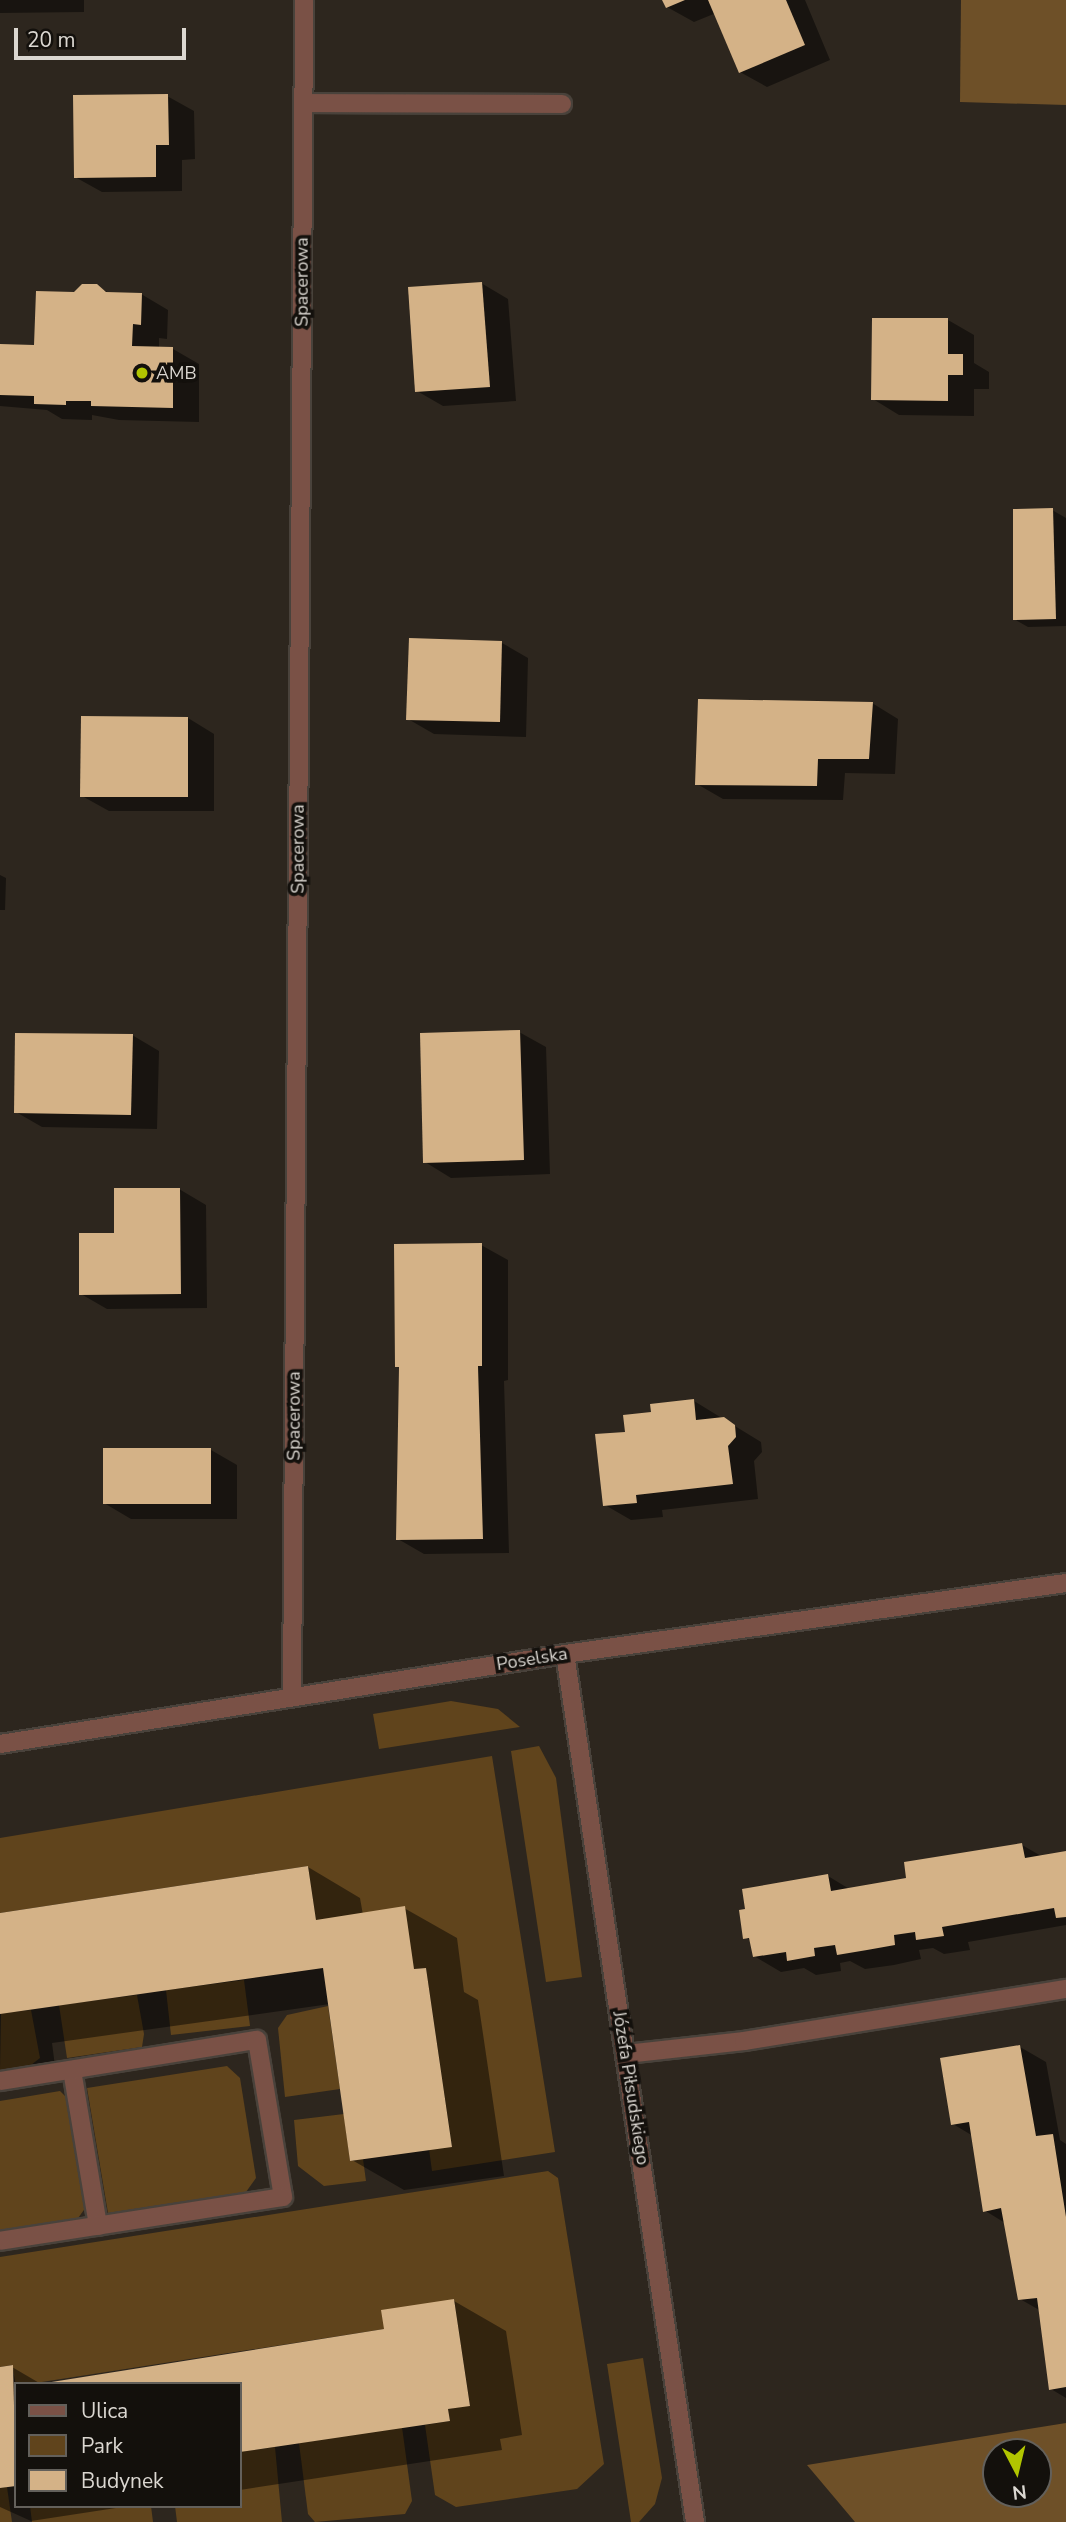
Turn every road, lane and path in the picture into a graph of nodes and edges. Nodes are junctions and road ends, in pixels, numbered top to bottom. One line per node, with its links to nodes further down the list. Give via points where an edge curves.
1 (304, 0): 2 (street, Spacerowa)
2 (303, 103): 3 (street); 6 (street, Spacerowa)
3 (562, 104)
4 (1066, 1583): 5 (street, Poselska)
5 (565, 1654): 6 (street, Poselska); 9 (street, Józefa Piłsudskiego)
6 (292, 1697): 7 (street, Poselska)
7 (0, 1744)
8 (1066, 1989): 9 (street, via 744,2041)
9 (626, 2054): 14 (street, Józefa Piłsudskiego)
10 (72, 2070): 11 (street); 12 (street); 12 (street, via 257,2040 283,2197)
11 (0, 2081)
12 (97, 2227): 13 (street)
13 (0, 2241)
14 (695, 2522)

